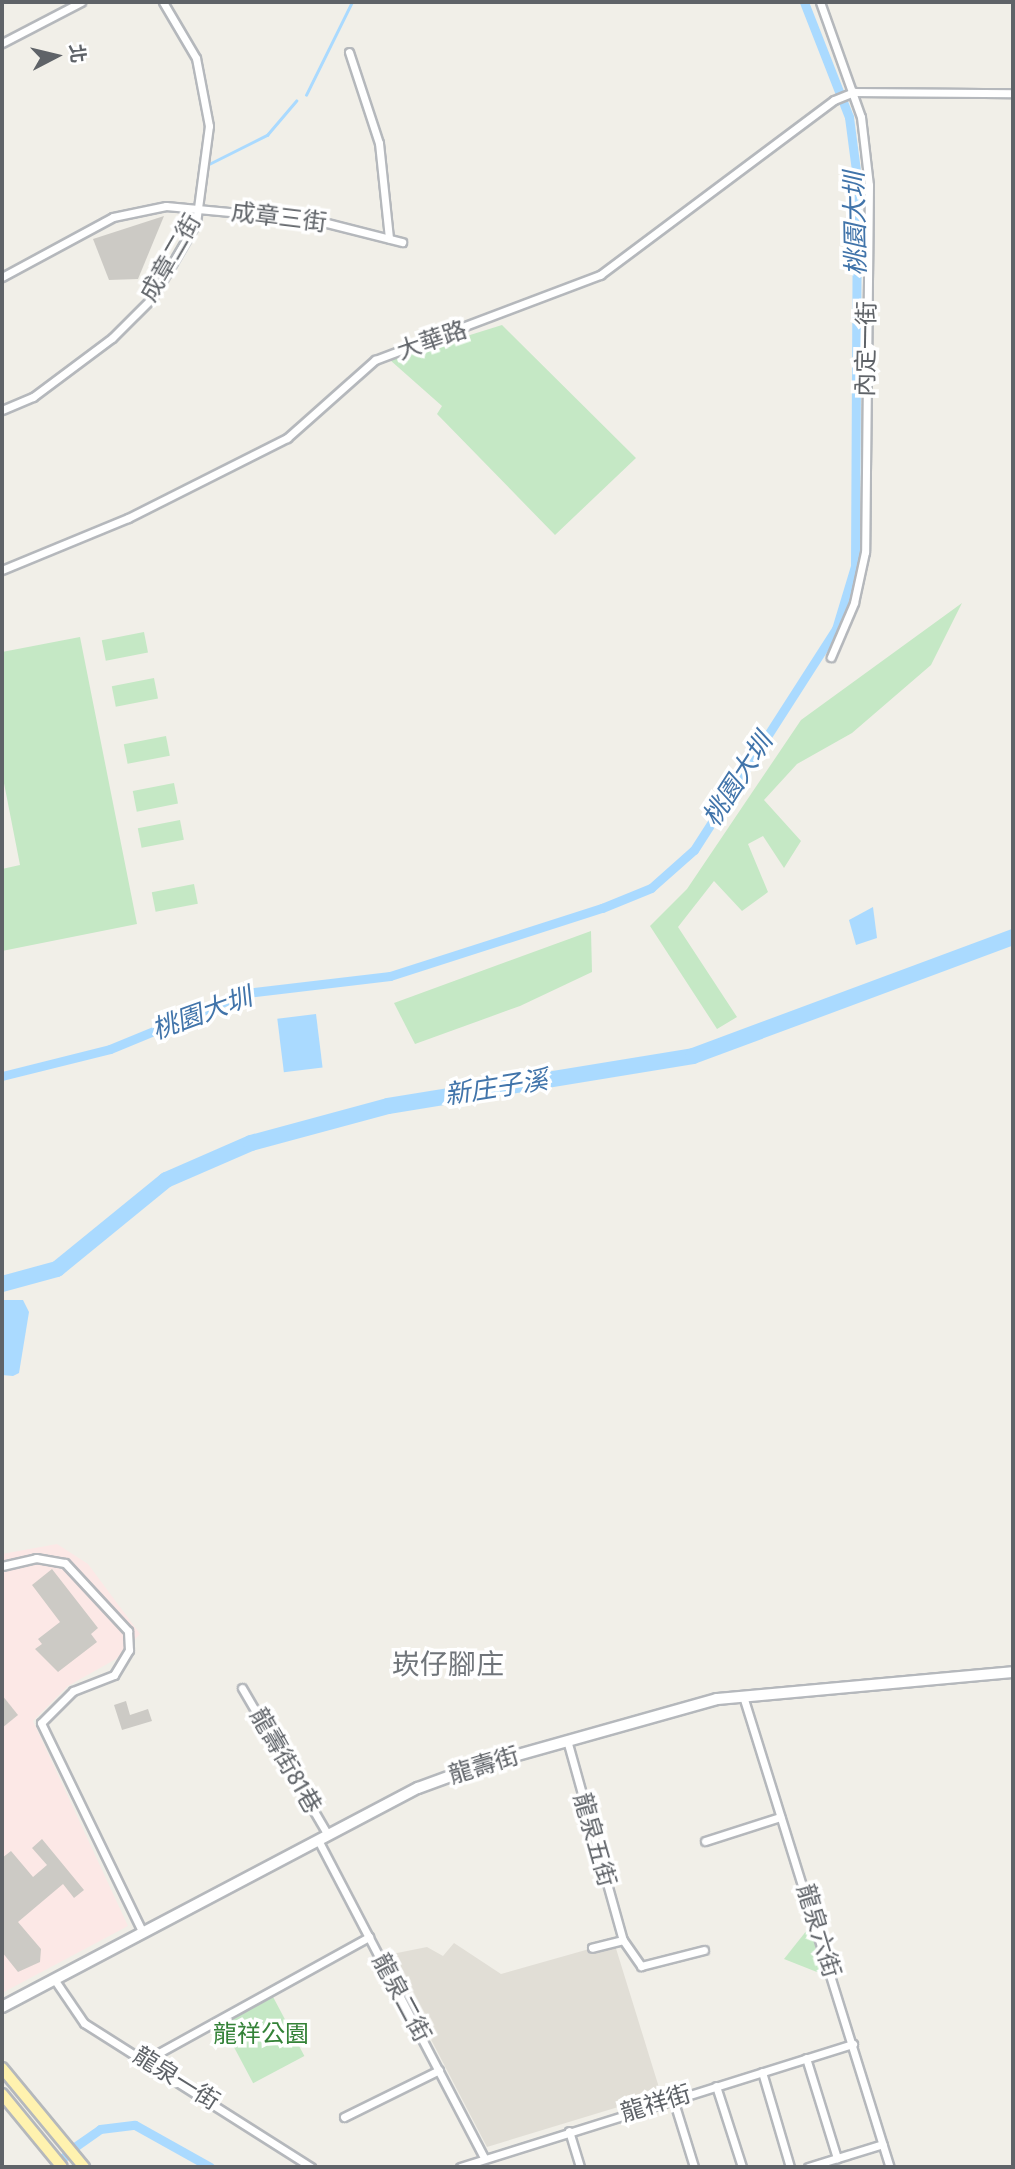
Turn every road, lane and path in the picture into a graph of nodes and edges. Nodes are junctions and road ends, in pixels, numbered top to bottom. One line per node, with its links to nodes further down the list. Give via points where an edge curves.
1 (81, 2): 4 (street)
2 (163, 2): 8 (street, 成章二街, via 196,58 209,126)
3 (820, 2): 6 (street, 內定一街)
4 (2, 43)
5 (349, 52): 9 (street, via 379,142)
6 (854, 92): 7 (street); 13 (street, 大華路, via 834,100 600,275 375,360 287,438 21,567); 14 (street, 內定一街, via 869,185 865,552 854,603)
7 (1013, 93)
8 (200, 209): 9 (street, 成章三街, via 315,220); 11 (street, 成章三街, via 166,206 113,217); 12 (street, 成章二街, via 152,298 112,338 33,397)
9 (389, 238): 10 (street, 成章三街)
10 (402, 242)
11 (2, 277)
12 (2, 410)
13 (2, 570)
14 (831, 657)
15 (2, 1566): 23 (street, via 36,1558 65,1563 128,1631 129,1650 114,1675 73,1691 41,1723)
16 (1013, 1672): 18 (street, 龍壽街)
17 (242, 1688): 21 (street, 龍壽街81巷)
18 (743, 1696): 19 (street, 龍壽街); 20 (street, 龍泉六街)
19 (567, 1740): 21 (street, 龍壽街, via 428,1783); 25 (street, 龍泉五街)
20 (780, 1817): 22 (street); 30 (street, 龍泉六街)
21 (323, 1838): 23 (street, 龍壽街); 24 (street, 龍泉二街)
22 (705, 1841)
23 (143, 1933): 28 (street, 龍壽街)
24 (369, 1937): 32 (street); 34 (street, 龍泉二街)
25 (623, 1940): 26 (street); 27 (street, 龍泉五街, via 640,1966)
26 (592, 1948)
27 (704, 1950)
28 (54, 1979): 29 (street, 龍壽街); 32 (street, 龍泉一街, via 74,2014)
29 (2, 2007)
30 (853, 2044): 31 (street, 龍祥街); 41 (street, 龍泉六街)
31 (806, 2058): 35 (street, 龍祥街); 43 (street)
32 (146, 2060): 46 (street, 龍泉一街)
33 (2, 2068): 45 (main road)
34 (439, 2070): 39 (street); 42 (street, 龍泉二街)
35 (762, 2072): 36 (street, 龍祥街); 51 (street)
36 (716, 2086): 38 (street, 龍祥街); 50 (street)
37 (2, 2094): 44 (main road)
38 (673, 2099): 40 (street, 龍祥街); 49 (street)
39 (344, 2117)
40 (569, 2131): 42 (street, 龍祥街); 48 (street)
41 (883, 2144): 43 (street); 53 (street, 龍泉六街)
42 (484, 2157): 47 (street, 龍祥街)
43 (837, 2158): 52 (street)
44 (62, 2167)
45 (84, 2167)
46 (312, 2167)
47 (460, 2167)
48 (580, 2167)
49 (694, 2167)
50 (742, 2167)
51 (790, 2167)
52 (808, 2167)
53 (890, 2167)

